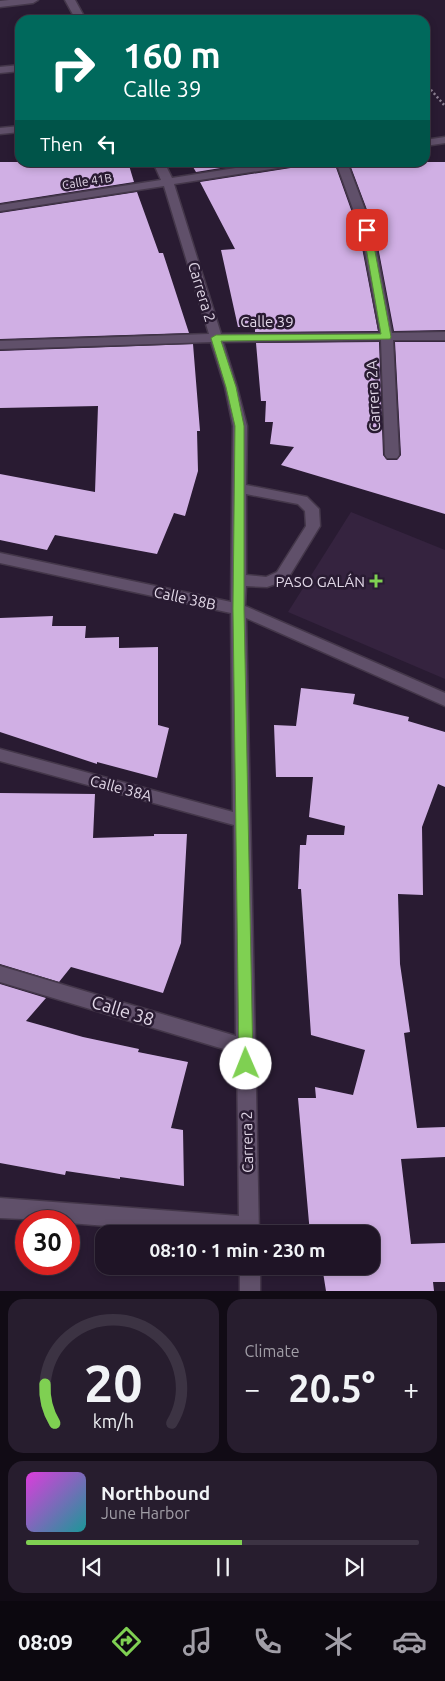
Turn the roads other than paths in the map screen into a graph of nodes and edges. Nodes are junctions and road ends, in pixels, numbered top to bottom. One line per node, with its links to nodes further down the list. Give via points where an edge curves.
1 (33, 0): 3 (street)
2 (70, 0): 4 (street)
3 (0, 4)
4 (78, 15)
5 (15, 68): 6 (street)
6 (0, 70)
7 (15, 130): 8 (street)
8 (0, 131)
9 (445, 140): 10 (street)
10 (430, 142)
11 (160, 167): 14 (street, Carrera 2)
12 (265, 167): 14 (street, Calle 41B)
13 (343, 167): 17 (street, Carrera 2A, via 367,230)
14 (168, 182): 15 (street, Calle 41B); 18 (street, Carrera 2)
15 (0, 208)
16 (445, 336): 17 (street, Calle 39)
17 (386, 337): 18 (street, Calle 39); 20 (street, Carrera 2A)
18 (216, 338): 19 (street, Calle 39); 21 (street, Carrera 2, via 240,426)
19 (0, 345)
20 (392, 455)
21 (239, 488): 23 (street, Carrera 2); 23 (street, via 302,500 312,509 314,526 282,576 267,582)
22 (0, 558): 24 (street, Calle 38B)
23 (239, 580): 24 (street, Carrera 2)
24 (238, 609): 25 (street, Calle 38B); 27 (street, Carrera 2)
25 (445, 700)
26 (0, 755): 27 (street, Calle 38A)
27 (242, 821): 29 (street, Carrera 2)
28 (0, 974): 29 (street, Calle 38)
29 (246, 1046): 32 (street, Carrera 2)
30 (0, 1208): 31 (street)
31 (192, 1225)
32 (249, 1225)
33 (250, 1275): 34 (street)
34 (250, 1291)

